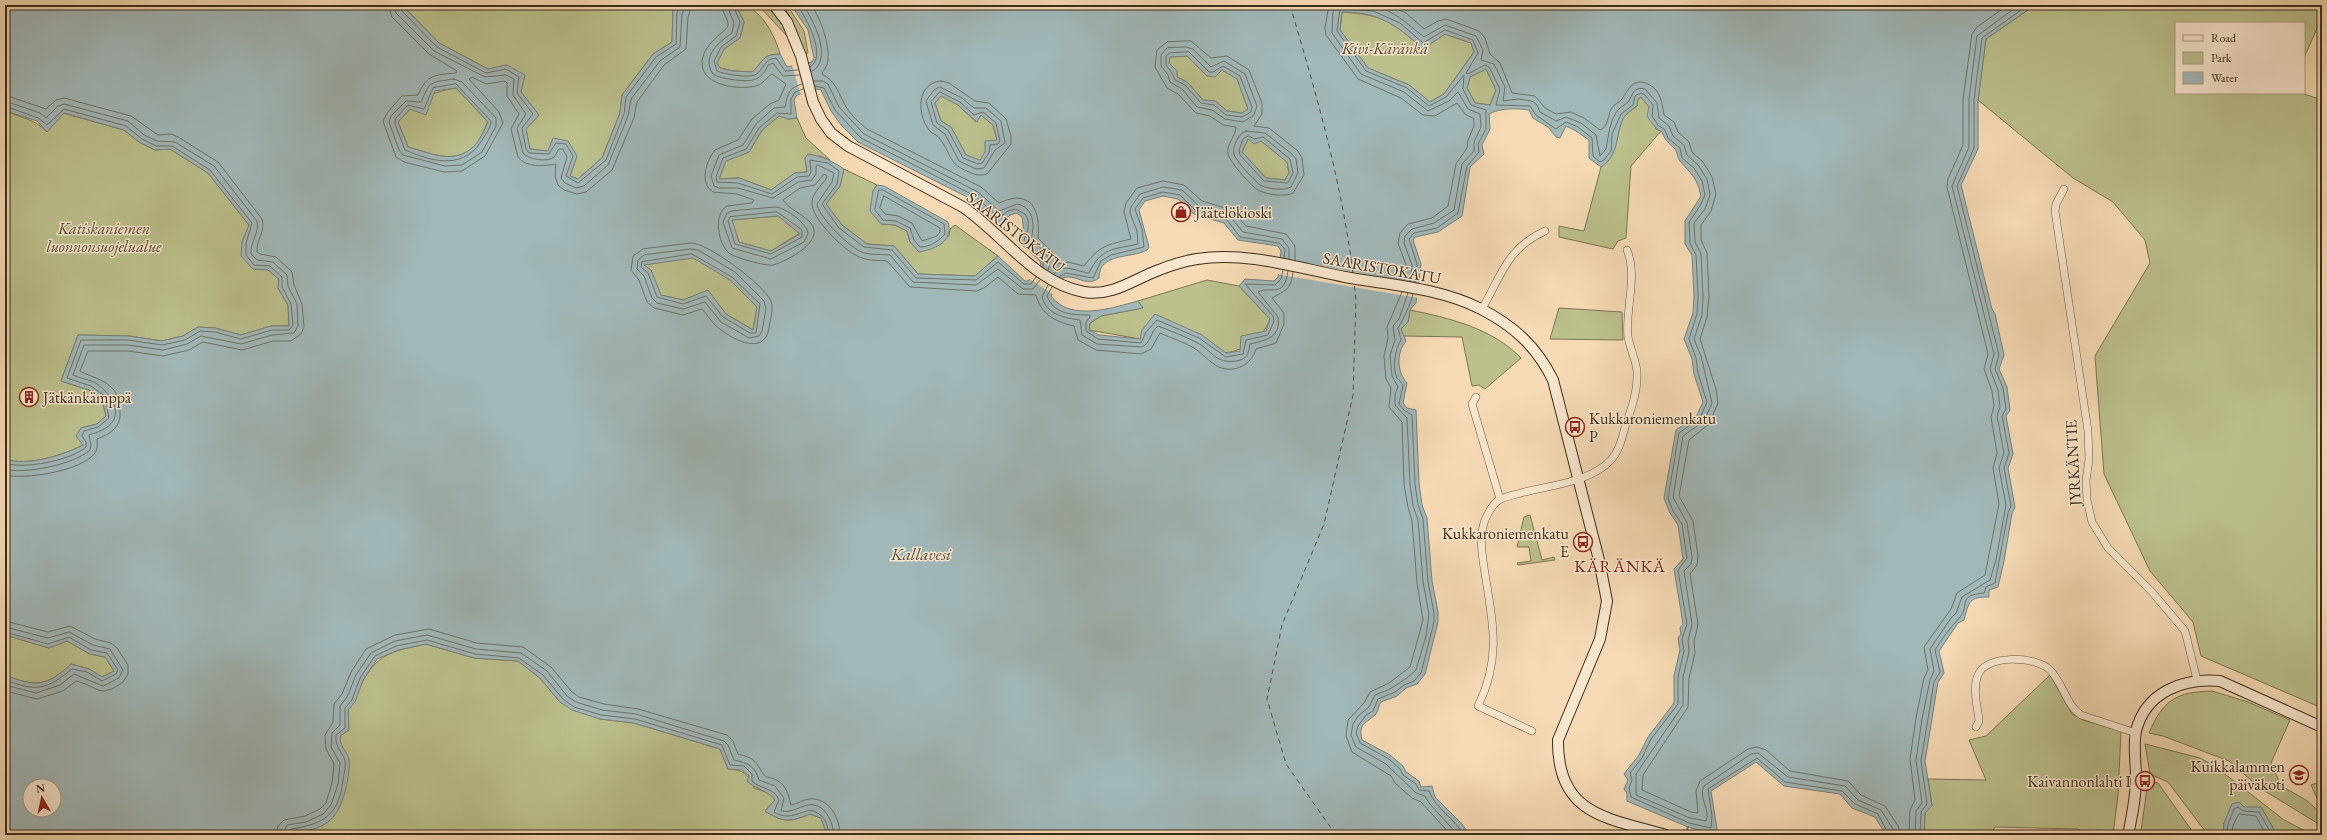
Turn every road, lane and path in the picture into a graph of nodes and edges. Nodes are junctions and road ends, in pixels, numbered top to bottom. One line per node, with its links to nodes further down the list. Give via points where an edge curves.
1 (774, 5): 5 (main road, SAARISTOKATU, via 787,22 801,56 814,102 831,133 848,146 963,207 1030,265 1063,287 1086,292 1108,292 1158,270 1196,259 1243,258 1446,295)
2 (2064, 190): 9 (street, JYRKÄNTIE, via 2055,211 2088,431 2089,459 2086,481 2092,522 2108,548 2152,592 2184,631)
3 (1544, 231): 5 (street, via 1529,238 1513,252)
4 (1627, 250): 7 (street, via 1631,258 1628,330 1637,370 1637,387 1619,448 1612,459 1602,468)
5 (1482, 309): 7 (main road, SAARISTOKATU, via 1521,336 1543,359 1553,380)
6 (1476, 397): 8 (street, via 1472,404)
7 (1578, 479): 8 (street); 14 (main road, SAARISTOKATU, via 1607,601 1600,639 1558,740 1558,757 1563,779 1584,807 1607,818)
8 (1500, 499): 12 (street, via 1484,521 1481,539 1493,641 1493,664 1488,685 1478,706)
9 (2197, 680): 11 (main road, via 2220,681); 13 (main road, via 2187,681 2164,692 2142,717)
10 (1976, 727): 13 (street, via 1979,722 1976,681 1980,670 1996,661 2012,659 2044,665 2056,676 2074,709 2081,715)
11 (2322, 727)
12 (1532, 731)
13 (2136, 733): 15 (main road, via 2136,791)
14 (1666, 835)
15 (2128, 835)

